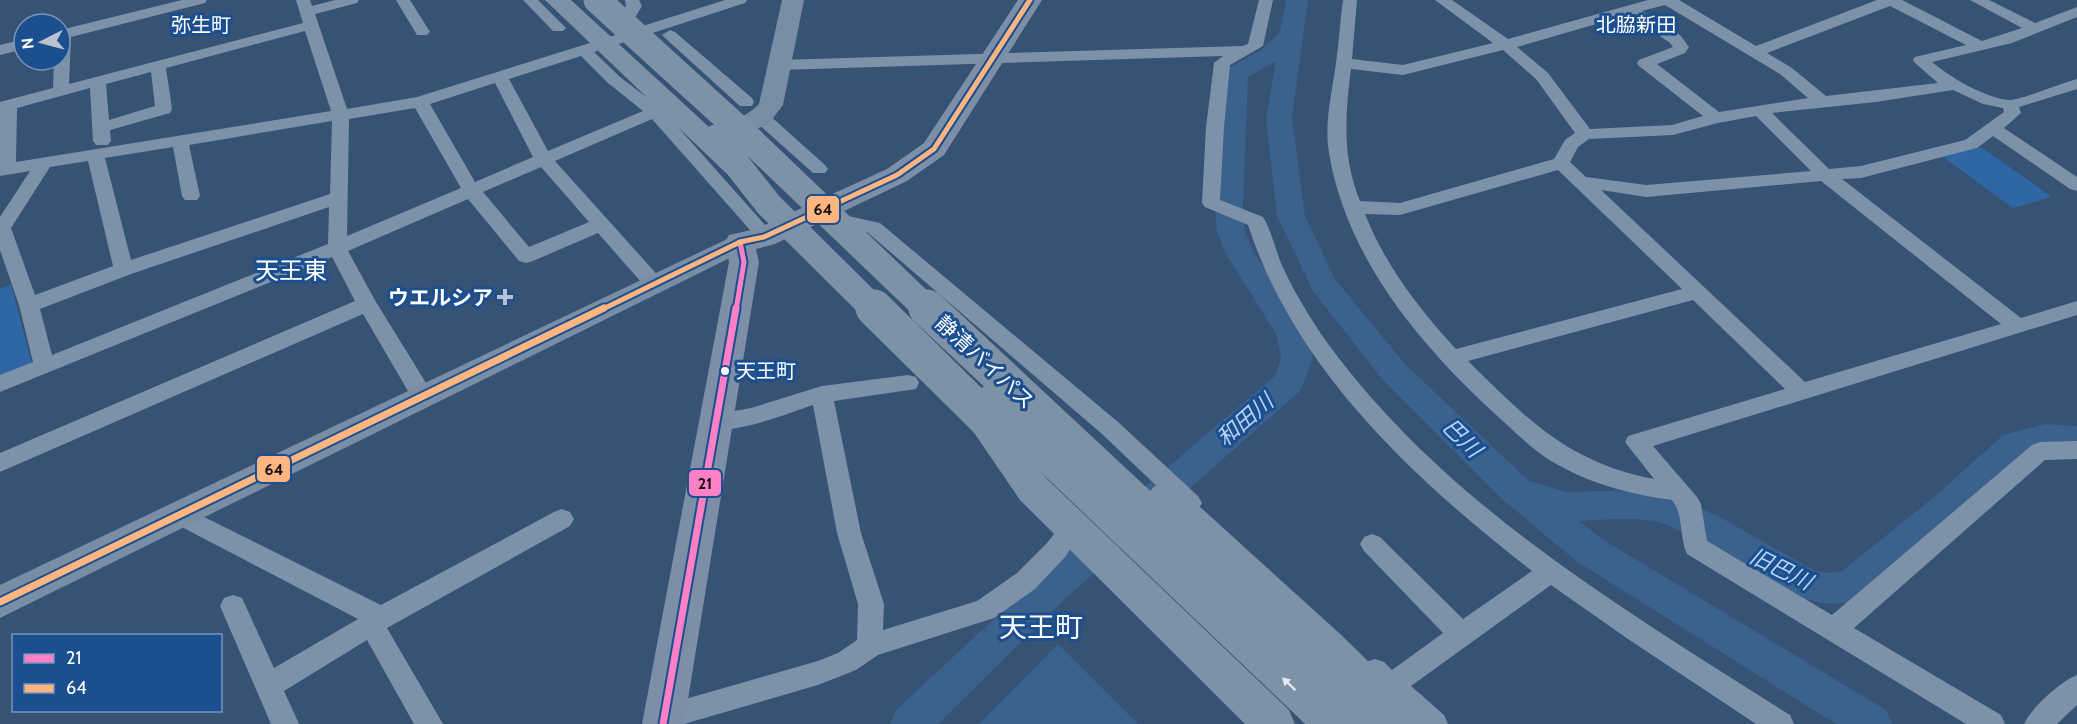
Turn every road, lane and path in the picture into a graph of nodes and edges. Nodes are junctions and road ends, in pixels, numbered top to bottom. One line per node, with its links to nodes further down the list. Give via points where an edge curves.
1 (200, 0): 23 (street)
2 (352, 0): 19 (street)
3 (403, 0): 24 (street)
4 (530, 0): 21 (street)
5 (557, 0): 26 (highway)
6 (596, 0): 26 (highway); 50 (highway, 静清バイパス, bridge)
7 (632, 0): 26 (street, via 634,6)
8 (739, 0): 26 (street)
9 (793, 0): 35 (street)
10 (1018, 0): 32 (main road)
11 (1030, 0): 32 (main road)
12 (1266, 0): 30 (street, via 1255,46)
13 (1350, 0): 33 (street)
14 (1442, 0): 27 (street)
15 (1666, 0): 18 (street); 31 (street)
16 (1891, 0): 29 (street); 31 (street)
17 (1977, 0): 22 (street)
18 (1631, 11): 27 (street); 49 (street, via 1681,47 1645,63)
19 (307, 12): 34 (street); 48 (street)
20 (2077, 12): 22 (street)
21 (565, 14): 50 (highway, 静清バイパス)
22 (2035, 29): 29 (street)
23 (72, 32)
24 (422, 32)
25 (670, 35): 28 (street)
26 (616, 41): 28 (street); 37 (street); 47 (street, via 614,80); 50 (highway); 68 (highway)
27 (1506, 45): 33 (street, via 1403,70); 53 (street, via 1542,76)
28 (684, 46): 50 (street)
29 (1980, 46): 40 (street, via 1921,60)
30 (1246, 51): 32 (street); 94 (street, via 1222,63 1211,203 1256,221 1266,255 1290,302 1330,362 1411,456)
31 (1755, 52): 42 (street)
32 (988, 58): 35 (street); 68 (main road, via 922,142 885,171)
33 (1344, 63): 67 (street, via 1338,152)
34 (158, 65): 38 (street); 51 (street, via 164,109)
35 (780, 65): 50 (street, via 774,99 767,111)
36 (61, 72): 41 (street)
37 (500, 77): 43 (street); 56 (street)
38 (98, 81): 41 (street); 51 (street)
39 (2077, 84): 45 (street)
40 (1955, 85): 42 (street, via 1876,97); 45 (street)
41 (61, 90): 44 (street)
42 (1821, 100): 46 (street)
43 (420, 102): 48 (street); 64 (street)
44 (4, 105): 60 (street)
45 (2010, 105): 52 (street, via 2013,113)
46 (1760, 110): 49 (street); 61 (street)
47 (655, 112): 56 (street); 68 (street)
48 (341, 117): 54 (street); 66 (street)
49 (1716, 118): 53 (street, via 1673,130)
50 (740, 124): 59 (street); 68 (highway); 109 (highway, bridge, via 769,205); 110 (highway, 静清バイパス, one-way to 50, bridge); 111 (highway, 静清バイパス, bridge, via 992,370); 113 (highway, bridge, via 861,224 1328,648)
51 (102, 127): 55 (street)
52 (1992, 128): 61 (street, via 1971,144 1861,172); 63 (street)
53 (1585, 134): 58 (street, via 1570,144)
54 (180, 141): 55 (street); 65 (street)
55 (99, 154): 57 (street); 72 (street)
56 (543, 159): 64 (street); 69 (street)
57 (44, 162): 60 (street); 70 (street)
58 (1561, 163): 62 (street); 67 (street, via 1400,209)
59 (819, 169)
60 (3, 170)
61 (1825, 175): 62 (street, via 1646,191); 78 (street)
62 (1582, 183): 74 (street)
63 (2076, 185)
64 (471, 190): 69 (street, via 526,256); 71 (street)
65 (191, 196)
66 (338, 198): 71 (street); 72 (street)
67 (1352, 207): 79 (street, via 1405,302)
68 (791, 220): 73 (street); 86 (main road, via 744,262); 92 (highway, via 952,378 1033,489); 101 (street, via 873,227 1110,428 1286,593); 112 (highway)
69 (601, 224): 73 (street)
70 (1, 229): 76 (street)
71 (337, 248): 75 (street); 80 (street)
72 (124, 269): 76 (street)
73 (655, 285): 85 (street)
74 (1697, 292): 79 (street); 83 (street)
75 (367, 304): 85 (street); 88 (street)
76 (29, 305): 80 (street)
77 (2073, 313): 78 (street)
78 (2016, 325): 83 (street)
79 (1452, 358): 89 (street, via 1498,404 1565,459 1595,473)
80 (44, 366): 82 (street)
81 (908, 383): 84 (street)
82 (0, 384)
83 (1802, 391): 89 (street, via 1636,442)
84 (822, 394): 86 (street, via 751,416); 100 (street, via 849,533 871,604)
85 (423, 397): 90 (street)
86 (716, 422): 104 (main road)
87 (2077, 450): 98 (street, via 2040,451)
88 (0, 463)
89 (1684, 498): 98 (street, via 1696,547)
90 (182, 516): 95 (street); 97 (street)
91 (562, 519): 97 (street)
92 (1073, 527): 100 (street, via 1026,581 985,610); 108 (highway)
93 (1372, 544): 99 (street)
94 (1550, 572): 99 (street); 105 (street)
95 (0, 602)
96 (233, 606): 102 (street)
97 (376, 621): 102 (street); 107 (street)
98 (1835, 629): 115 (street)
99 (1462, 635): 101 (street)
100 (870, 646): 104 (street, via 848,662 818,674)
101 (1392, 685): 114 (street)
102 (268, 686): 106 (street)
103 (2077, 687): 116 (street)
104 (664, 721)
105 (1773, 722)
106 (285, 724)
107 (429, 724)
108 (1274, 724)
109 (1298, 724)
110 (1332, 724)
111 (1373, 724)
112 (1388, 724)
113 (1406, 724)
114 (1434, 724)
115 (1991, 724)
116 (2038, 724)

